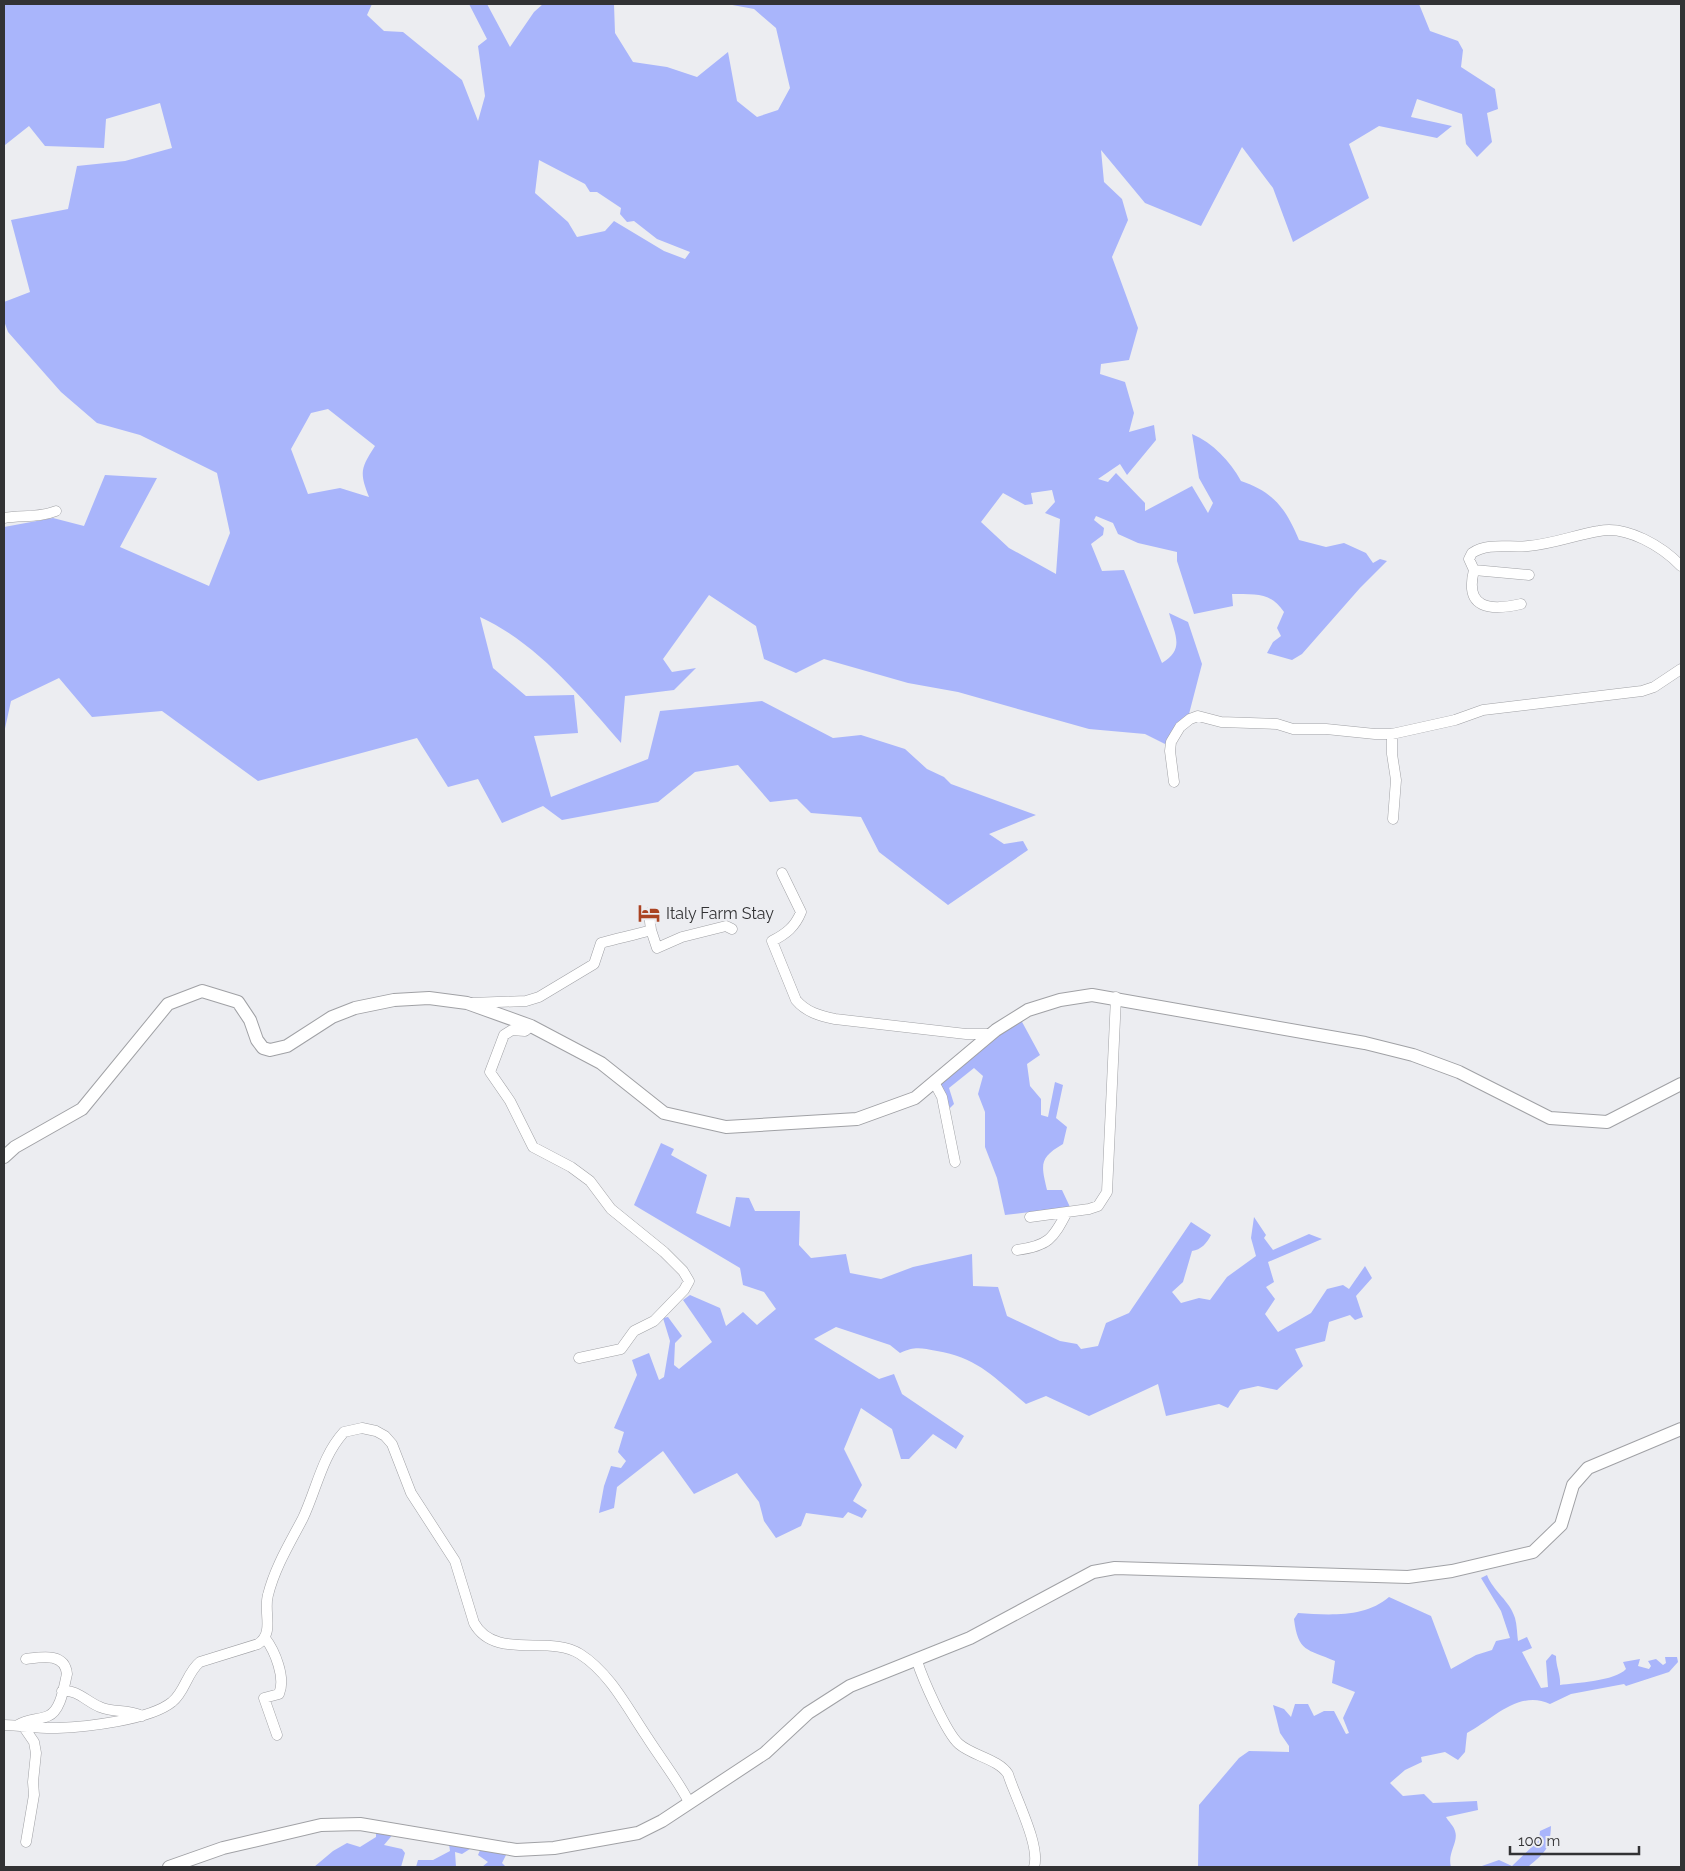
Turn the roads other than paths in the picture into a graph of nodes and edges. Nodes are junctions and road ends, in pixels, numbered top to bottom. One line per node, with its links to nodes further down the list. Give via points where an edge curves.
1 (56, 511): 2 (street, via 44,516)
2 (4, 518)
3 (1681, 566): 4 (street, via 1670,555 1643,540 1616,530 1600,530 1552,544 1484,547 1472,553 1469,559)
4 (1474, 570): 5 (street); 6 (street, via 1473,595 1478,603 1494,608)
5 (1529, 574)
6 (1521, 604)
7 (1681, 669): 8 (street, via 1642,691 1490,709)
8 (1392, 734): 9 (street, via 1293,729 1277,724 1221,722 1198,716 1180,727 1170,742); 10 (street, via 1396,780)
9 (1174, 782)
10 (1393, 819)
11 (782, 874): 18 (street, via 801,912 797,923 785,935 772,941 796,1000 802,1006 835,1019)
12 (649, 914): 14 (street)
13 (732, 929): 14 (street, via 726,926 717,928 682,937 657,948)
14 (652, 930): 16 (street, via 601,943 594,964 533,1000)
15 (1116, 997): 18 (street, via 1092,995 1060,1000 1028,1010); 20 (street, via 1365,1043 1413,1055 1459,1072 1550,1118 1607,1122); 23 (street, via 1107,1192 1098,1206)
16 (467, 1003): 17 (street); 21 (street, via 429,998 394,1000 355,1008 332,1017 287,1046 270,1050 263,1048 257,1040 250,1020 238,1002 202,991 168,1004 82,1109 15,1147)
17 (531, 1026): 19 (street, via 601,1063 664,1113 726,1127 857,1119 915,1098); 26 (street, via 525,1031 512,1030 504,1035 490,1072 510,1101 533,1147 565,1163 590,1181 611,1209 664,1252 689,1281 654,1322 634,1331 621,1349)
18 (991, 1034): 19 (street)
19 (934, 1082): 22 (street, via 942,1096)
20 (1681, 1084)
21 (4, 1157)
22 (955, 1162)
23 (1067, 1212): 24 (street); 25 (street, via 1052,1238 1037,1247)
24 (1030, 1217)
25 (1017, 1250)
26 (579, 1358)
27 (1681, 1429): 30 (street, via 1588,1468 1573,1485 1560,1525 1533,1552 1521,1556 1408,1578 1115,1568 1093,1572 970,1638)
28 (265, 1638): 32 (street, via 258,1644 200,1662 175,1701); 35 (street, via 274,1652 281,1680 279,1694 264,1698); 36 (street, via 268,1634 268,1594 279,1563 303,1518 327,1455 344,1432 362,1428 376,1431 392,1444 410,1493 449,1549 479,1632 486,1638 506,1643 559,1646 581,1654 609,1680)
29 (26, 1659): 31 (street, via 51,1656 62,1662 68,1674)
30 (916, 1661): 36 (street, via 850,1686 826,1700 765,1753); 39 (street, via 957,1743 1004,1768 1008,1774 1037,1859)
31 (62, 1691): 32 (street, via 74,1692 100,1707 128,1710); 34 (street, via 58,1706 50,1716)
32 (142, 1716): 34 (street, via 58,1728)
33 (4, 1725): 34 (street)
34 (20, 1725): 37 (street, via 34,1742 36,1753 34,1795)
35 (277, 1734)
36 (689, 1802): 38 (street, via 638,1833 554,1848 516,1850 360,1824 321,1824 223,1848)
37 (26, 1842)
38 (169, 1867)
39 (1034, 1867)

